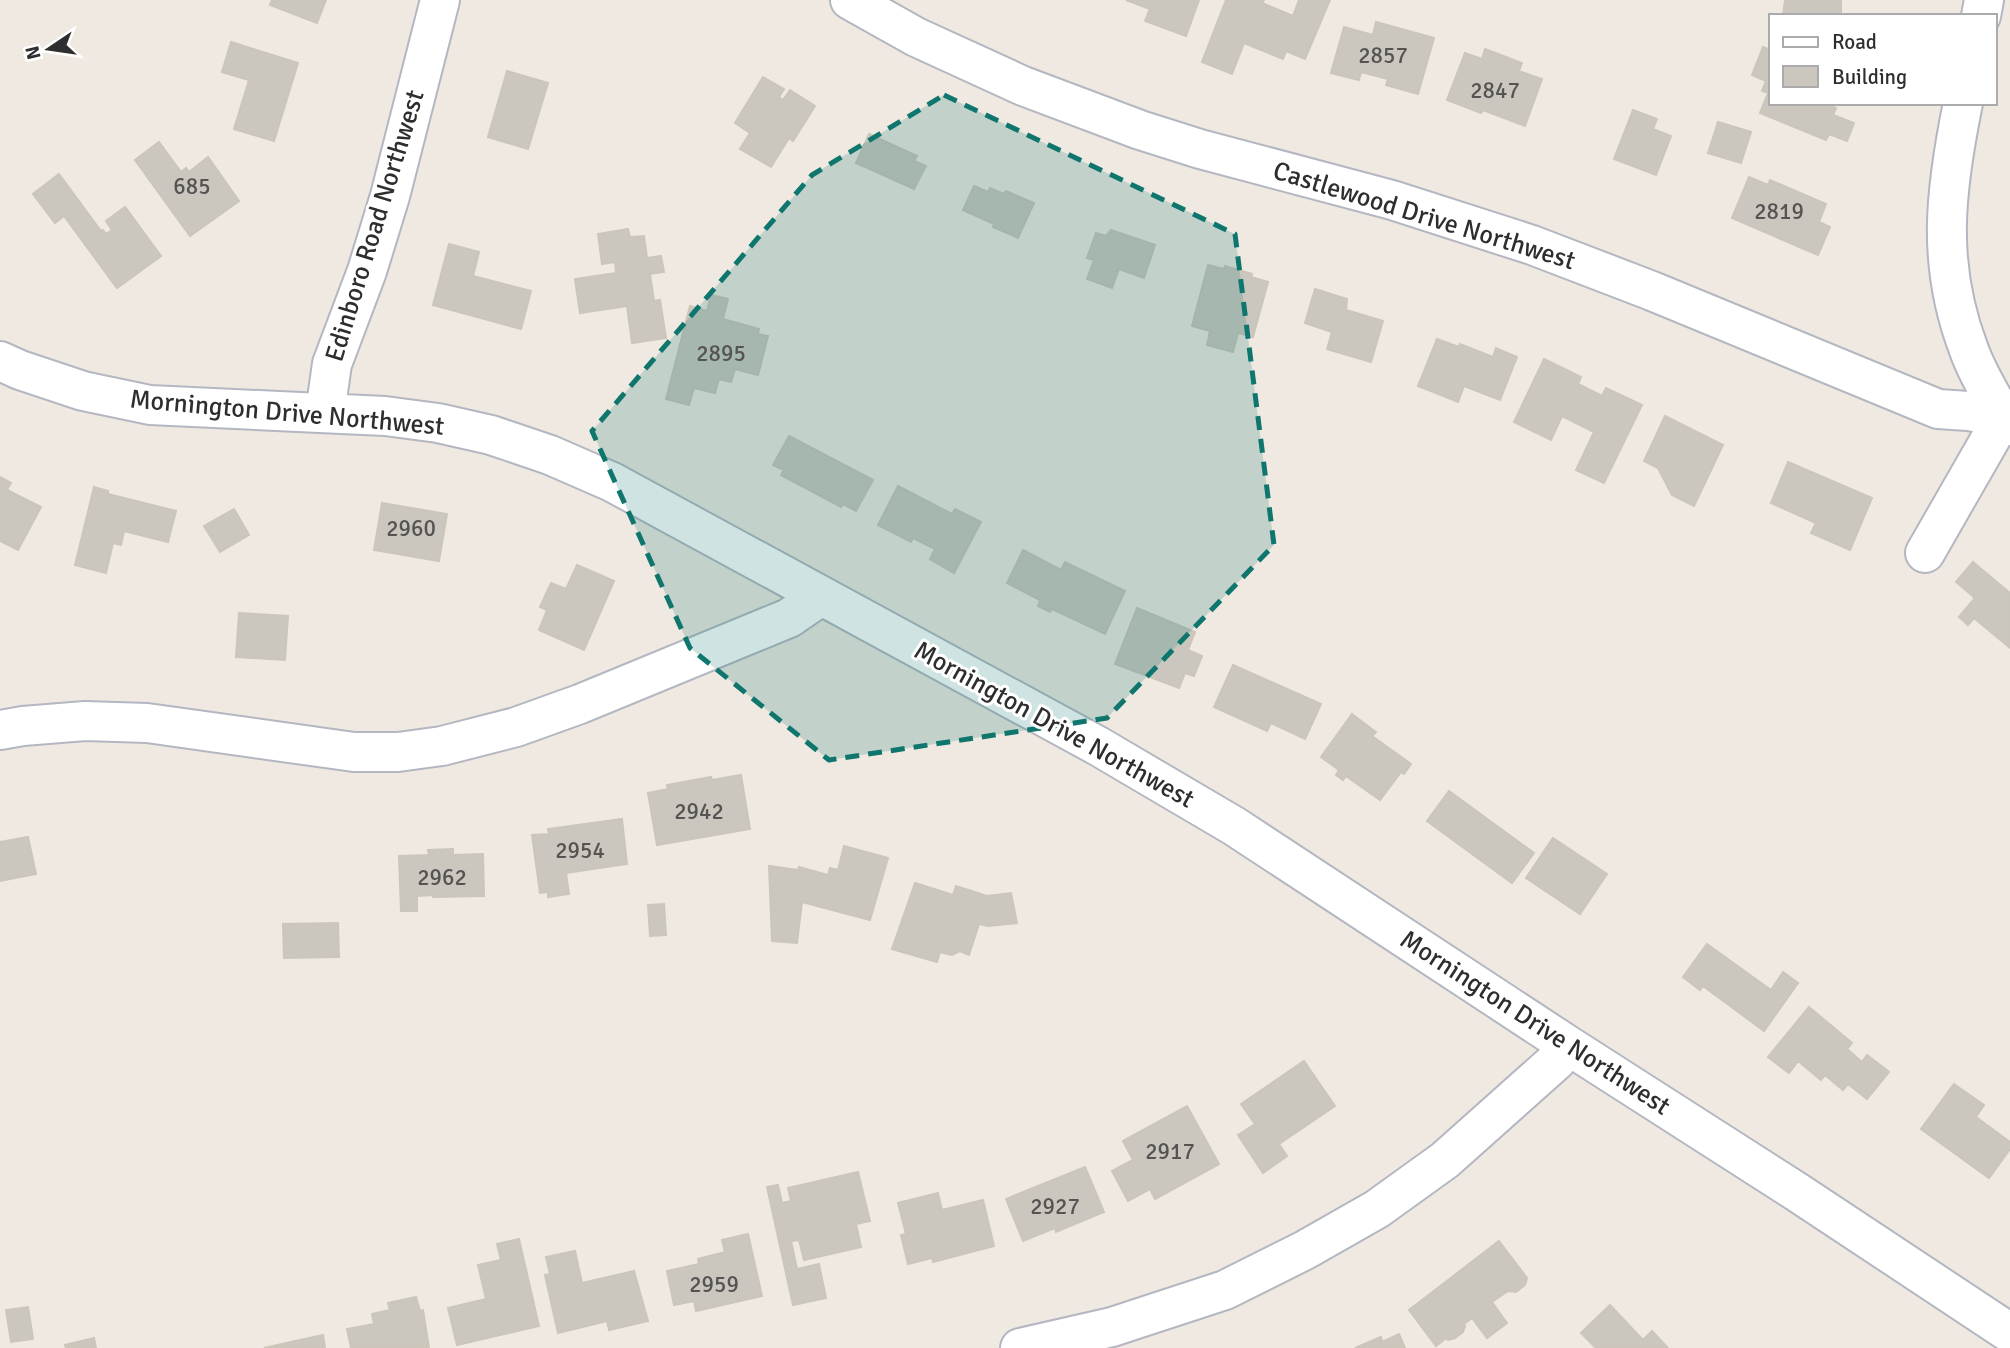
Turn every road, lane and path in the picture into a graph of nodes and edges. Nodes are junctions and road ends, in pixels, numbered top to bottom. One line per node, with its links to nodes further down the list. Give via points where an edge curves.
1 (440, 0): 5 (street, Edinboro Road Northwest, via 390,196 332,364)
2 (849, 0): 6 (street, Castlewood Drive Northwest, via 1023,86 1140,130 1392,200 1532,246 1938,409)
3 (1963, 105): 6 (street, via 1946,206 1947,256 1954,304 1969,352)
4 (0, 360): 5 (street, Mornington Drive Northwest, via 83,391 150,405)
5 (325, 413): 8 (street, Mornington Drive Northwest, via 438,423 550,455 612,482)
6 (2006, 421): 7 (street)
7 (1925, 553)
8 (821, 596): 9 (street, via 789,618 580,704 442,746 354,752 147,723 85,721); 10 (street, Mornington Drive Northwest, via 1098,746 1234,826)
9 (0, 730)
10 (1569, 1046): 11 (street, Mornington Drive Northwest); 12 (street, via 1445,1160 1377,1209 1305,1250 1225,1290 1112,1327)
11 (2010, 1333)
12 (1020, 1348)

